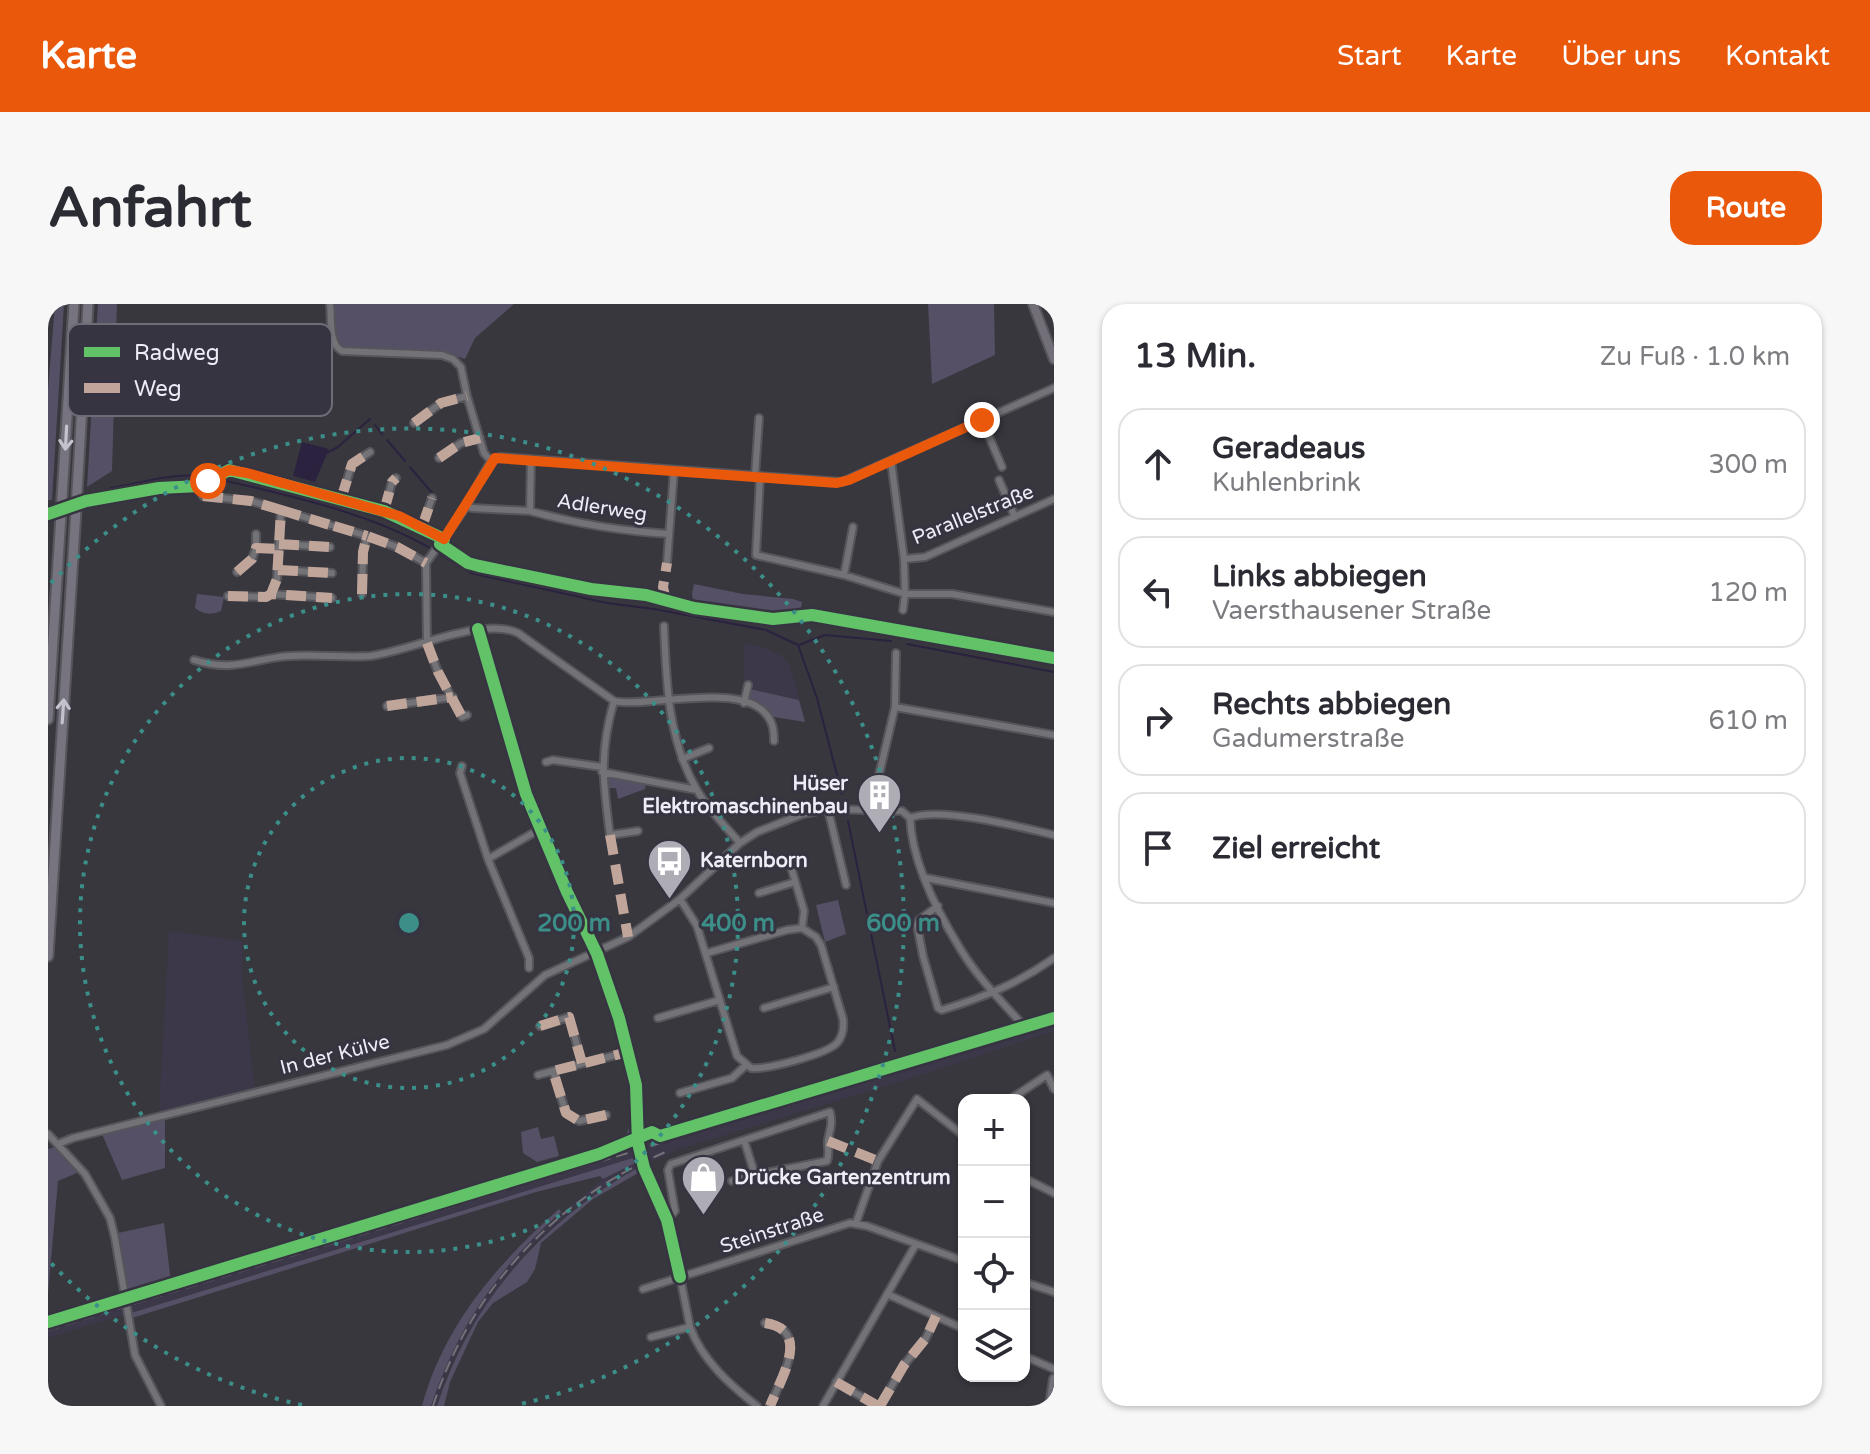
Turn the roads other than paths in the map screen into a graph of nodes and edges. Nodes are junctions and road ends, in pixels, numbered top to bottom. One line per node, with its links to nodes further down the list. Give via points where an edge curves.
1 (74, 304): 5 (highway, one-way to 5, bridge)
2 (88, 304): 6 (highway, one-way to 2, bridge)
3 (330, 304): 7 (street)
4 (1033, 304): 9 (main road)
5 (73, 324)
6 (87, 324)
7 (332, 324)
8 (332, 329): 11 (street, via 336,348 342,351 453,359 461,367)
9 (1054, 359)
10 (1054, 388): 15 (street)
11 (467, 396): 16 (street, via 441,403); 17 (street)
12 (68, 400): 74 (highway, one-way to 74, bridge)
13 (81, 416): 102 (highway, one-way to 13, bridge)
14 (759, 418): 25 (street)
15 (982, 420): 22 (street); 23 (street)
16 (414, 423)
17 (480, 438): 19 (street); 21 (street)
18 (370, 452): 30 (street, via 352,464)
19 (439, 458)
20 (531, 459): 21 (street); 24 (street); 35 (street, Adlerweg)
21 (491, 461): 43 (street)
22 (891, 461): 25 (street, via 842,482); 47 (street)
23 (1002, 467)
24 (674, 471): 25 (street); 41 (street)
25 (757, 476): 53 (street, via 756,555)
26 (396, 478): 34 (street)
27 (999, 480): 37 (street)
28 (200, 486): 30 (street, via 229,470); 33 (street, via 203,496); 36 (street, via 86,501)
29 (432, 498): 38 (street)
30 (341, 499): 34 (street)
31 (1054, 499): 37 (street, Parallelstraße)
32 (472, 508): 35 (street, Adlerweg)
33 (281, 510): 42 (street); 44 (street)
34 (384, 511): 38 (street)
35 (530, 511): 41 (street, Adlerweg, via 577,524)
36 (48, 514)
37 (1015, 517): 47 (street, Parallelstraße, via 925,557)
38 (422, 527): 43 (street)
39 (853, 527): 53 (street)
40 (256, 534): 46 (street)
41 (669, 534): 49 (street)
42 (367, 536): 48 (street); 55 (street)
43 (444, 539): 48 (street)
44 (279, 547): 45 (street); 46 (street); 50 (street)
45 (330, 547)
46 (256, 548): 51 (street)
47 (904, 559): 56 (street)
48 (426, 563): 63 (street)
49 (667, 563)
50 (278, 570): 52 (street); 54 (street)
51 (237, 572)
52 (332, 573)
53 (844, 575): 56 (street)
54 (271, 594): 57 (street); 58 (street)
55 (362, 594)
56 (905, 594): 59 (street); 60 (street, via 952,594)
57 (228, 596)
58 (332, 598)
59 (903, 610)
60 (1054, 612)
61 (664, 626): 68 (street)
62 (478, 629): 63 (street); 69 (street, via 500,627 518,633); 86 (street, via 517,769)
63 (427, 643): 65 (street, via 369,656 289,656 238,666); 67 (street)
64 (896, 653): 72 (street)
65 (194, 660)
66 (748, 685): 70 (street)
67 (453, 697): 71 (street); 73 (street, via 462,717)
68 (670, 698): 69 (street); 70 (street, via 699,695); 78 (street)
69 (614, 701): 81 (street)
70 (744, 703): 76 (street, via 770,719)
71 (387, 706)
72 (895, 707): 75 (street); 84 (street)
73 (467, 715)
74 (48, 719)
75 (1054, 735)
76 (774, 741)
77 (709, 748): 78 (street)
78 (682, 759): 82 (street)
79 (546, 762): 81 (street)
80 (462, 766): 90 (street)
81 (602, 770): 82 (street); 87 (street, via 610,835)
82 (697, 790): 89 (street)
83 (828, 809): 84 (street, In der Külve); 89 (street, In der Külve, via 777,822); 94 (street)
84 (871, 809): 85 (street, In der Külve, via 902,811)
85 (910, 818): 88 (street, In der Külve, via 923,813 955,816); 92 (street)
86 (540, 829): 90 (street); 101 (street)
87 (638, 831)
88 (1054, 835)
89 (740, 843): 96 (street, In der Külve)
90 (488, 859): 104 (street)
91 (791, 867): 93 (street)
92 (926, 878): 97 (street); 98 (street)
93 (795, 882): 95 (street); 99 (street, via 804,911)
94 (846, 885)
95 (759, 893)
96 (680, 899): 100 (street); 101 (street, In der Külve)
97 (1054, 903)
98 (938, 906): 106 (street, via 961,951); 106 (street, via 917,922 938,1008)
99 (802, 928): 100 (street); 105 (street, via 819,941)
100 (707, 953): 107 (street)
101 (597, 954): 112 (street); 124 (street, In der Külve, via 545,975 484,1029 447,1045)
102 (48, 956)
103 (1054, 958): 106 (street)
104 (529, 968)
105 (834, 987): 108 (street); 114 (street, via 844,1024 835,1045 767,1067)
106 (995, 993): 111 (street)
107 (720, 1000): 109 (street); 114 (street, via 735,1052)
108 (764, 1008)
109 (658, 1018)
110 (540, 1026): 113 (street, via 569,1017)
111 (1024, 1026)
112 (628, 1052): 113 (street); 129 (street, via 641,1156)
113 (582, 1063): 115 (street)
114 (745, 1066): 118 (street, via 732,1078)
115 (553, 1071): 116 (street); 120 (street, via 566,1113 579,1121)
116 (538, 1075)
117 (1054, 1089): 119 (street, via 1047,1075)
118 (680, 1093)
119 (1018, 1094)
120 (606, 1115)
121 (958, 1130): 130 (street, via 917,1099 878,1161)
122 (48, 1134): 124 (street)
123 (744, 1140): 125 (street); 125 (street, via 830,1112 827,1161); 129 (street, via 671,1164 675,1211)
124 (58, 1144): 147 (street, via 85,1174 110,1218 135,1355)
125 (755, 1175): 126 (street)
126 (732, 1181)
127 (1030, 1181): 128 (street)
128 (1054, 1193)
129 (667, 1220): 133 (street)
130 (856, 1223): 131 (street, Steinstraße); 133 (street, Steinstraße)
131 (916, 1244): 132 (street, Steinstraße); 137 (street)
132 (958, 1259)
133 (680, 1277): 135 (street, Steinstraße); 141 (street)
134 (1030, 1284): 136 (street)
135 (643, 1289)
136 (1054, 1292)
137 (887, 1294): 138 (street); 146 (street)
138 (936, 1316): 140 (street); 151 (street)
139 (765, 1323): 149 (street, via 784,1329 791,1349)
140 (958, 1326)
141 (690, 1327): 142 (street); 148 (street, via 711,1363)
142 (651, 1337)
143 (1030, 1359): 144 (street)
144 (1054, 1369)
145 (1054, 1379): 152 (main road)
146 (836, 1382): 150 (street); 151 (street)
147 (161, 1406)
148 (757, 1406)
149 (770, 1406)
150 (823, 1406)
151 (879, 1406)
152 (1050, 1406)

